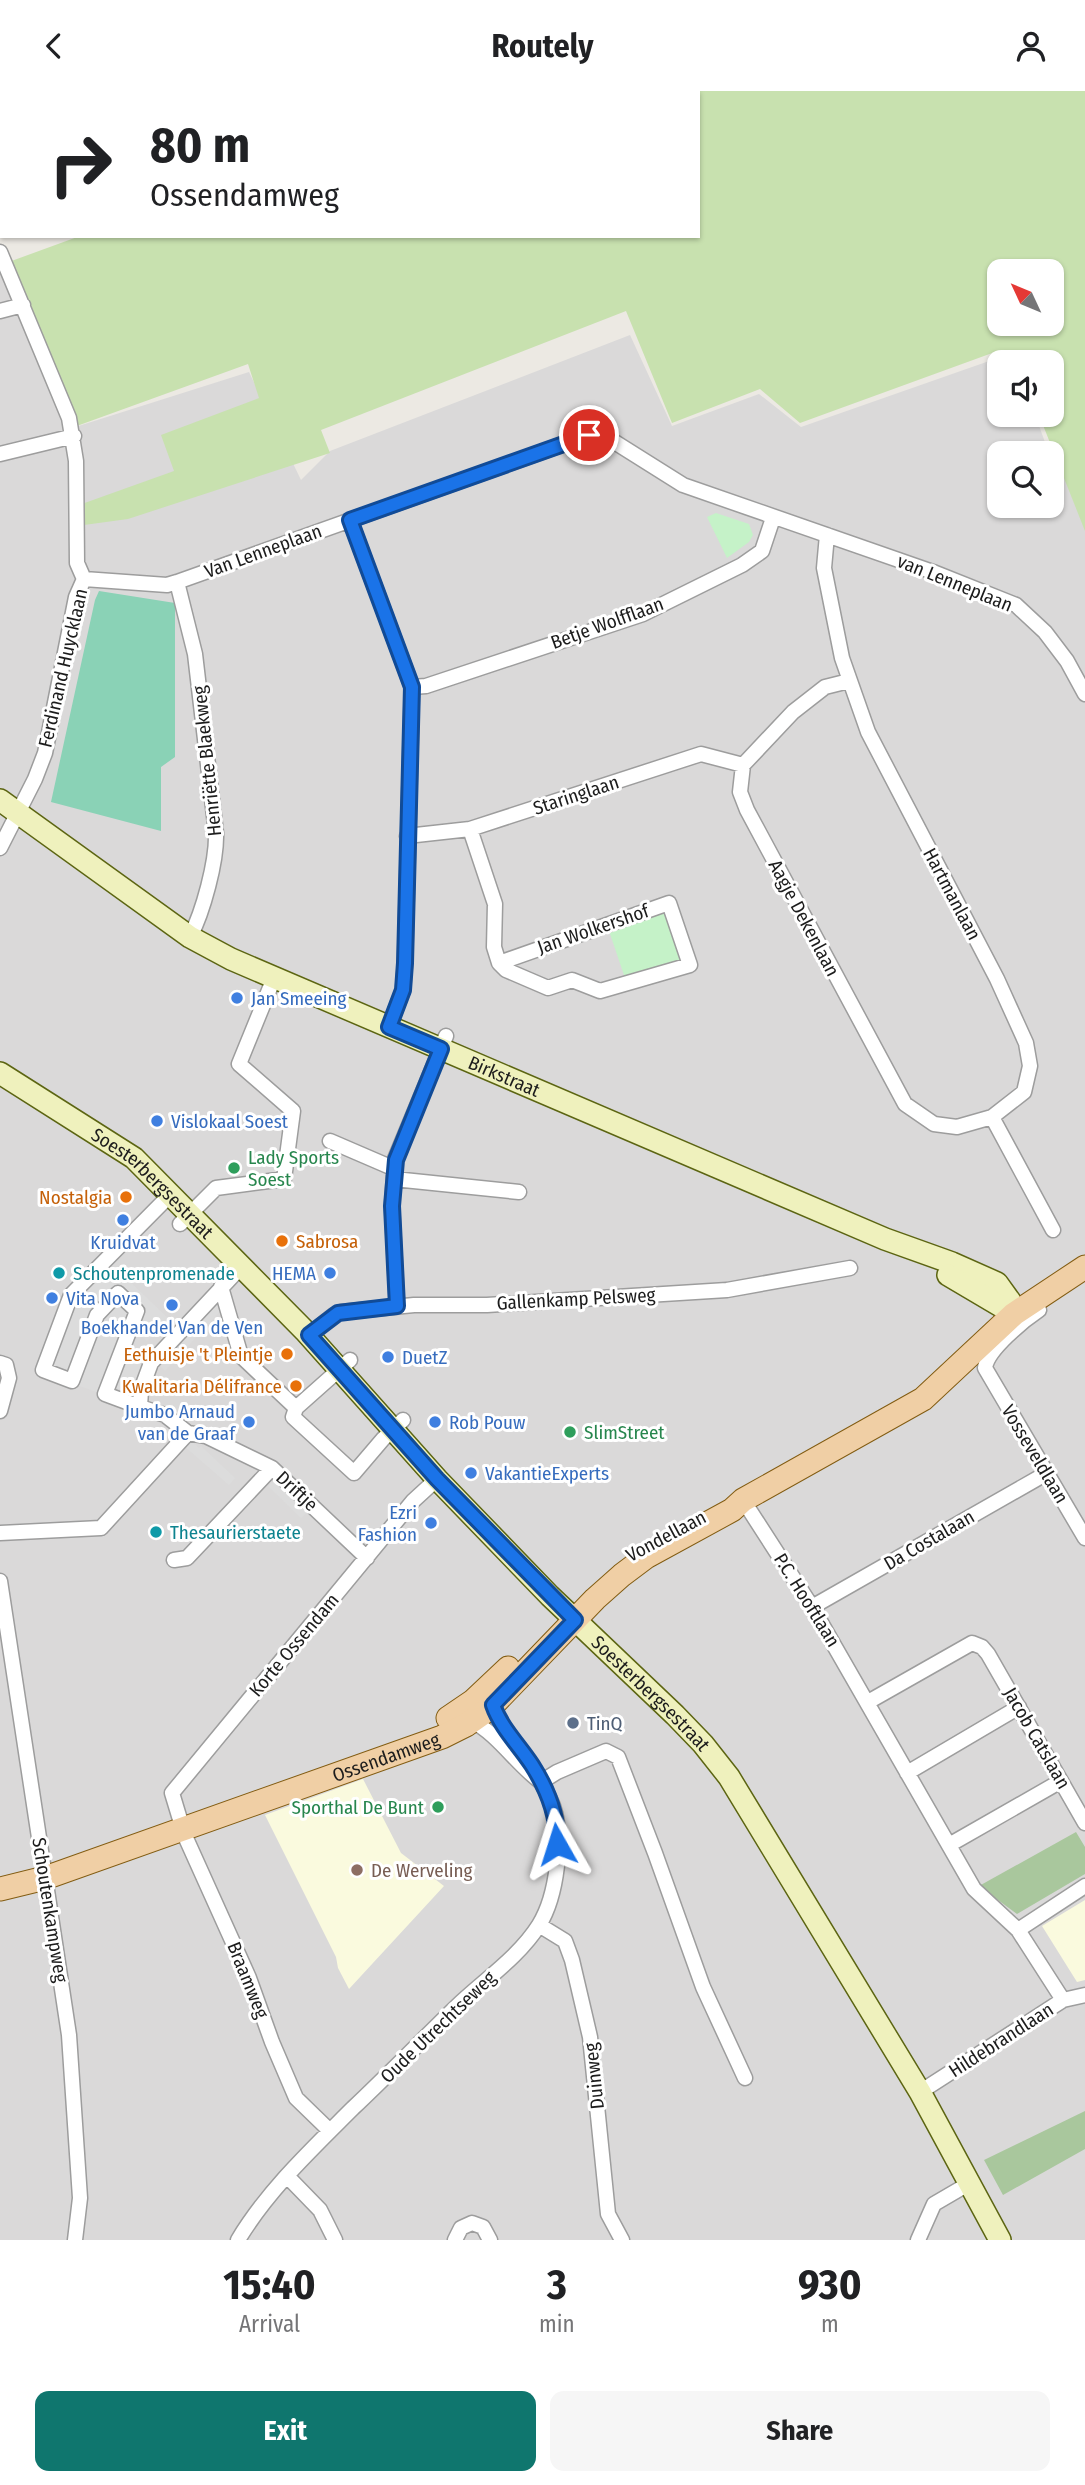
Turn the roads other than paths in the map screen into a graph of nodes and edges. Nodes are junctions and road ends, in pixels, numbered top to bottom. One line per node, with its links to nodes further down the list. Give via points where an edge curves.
1 (0, 252): 2 (street, Ferdinand Huycklaan)
2 (23, 305): 3 (street); 4 (street, Ferdinand Huycklaan)
3 (0, 311)
4 (74, 436): 5 (street); 9 (street, Ferdinand Huycklaan, via 77,563)
5 (0, 454)
6 (773, 518): 7 (street, Van Lenneplaan, via 683,485 613,441 589,435); 8 (street, Van Lenneplaan); 12 (street, Betje Wolfflaan, via 762,551 643,614)
7 (350, 520): 10 (street, Van Lenneplaan); 12 (street)
8 (827, 535): 11 (street, Hartmanlaan, via 824,568); 13 (street, van Lenneplaan, via 1016,605 1045,632)
9 (84, 579): 10 (street, Van Lenneplaan); 16 (street, Ferdinand Huycklaan, via 76,597 45,753)
10 (177, 582): 20 (street, Henriëtte Blaekweg, via 195,654 217,847)
11 (849, 681): 14 (street, via 825,687 793,712); 26 (street, Hartmanlaan, via 868,732 1027,1043 1030,1066 1024,1092)
12 (412, 687): 18 (street)
13 (1085, 694)
14 (743, 765): 17 (street, Staringlaan, via 701,754); 26 (street, Aagje Dekenlaan, via 740,792 747,810 905,1104 934,1124 957,1128)
15 (0, 800): 16 (main road, Birkstraat)
16 (18, 813): 19 (street, Ferdinand Huycklaan); 20 (main road, Birkstraat)
17 (470, 829): 18 (street, Staringlaan); 21 (street, via 495,904 494,947)
18 (407, 836): 23 (street, via 403,990)
19 (0, 848)
20 (190, 937): 22 (main road, Birkstraat)
21 (499, 963): 21 (street, Jan Wolkershof, via 669,903 690,965 600,992 572,980 548,988)
22 (274, 978): 23 (main road, Birkstraat); 31 (street, via 239,1064 293,1111 284,1179 216,1188)
23 (389, 1027): 24 (main road, Birkstraat)
24 (444, 1042): 28 (street); 38 (main road, Birkstraat, via 919,1252 949,1276)
25 (0, 1073): 30 (main road, Soesterbergsestraat, via 134,1158)
26 (992, 1117): 32 (street)
27 (330, 1140): 28 (street)
28 (394, 1174): 29 (street); 37 (street)
29 (519, 1192)
30 (170, 1195): 31 (main road, Soesterbergsestraat); 42 (street, Driftje, via 71,1295 43,1370 72,1381 97,1315 118,1293 137,1311 105,1394)
31 (186, 1219): 33 (main road, Soesterbergsestraat)
32 (1053, 1230)
33 (241, 1267): 36 (street); 39 (main road, Soesterbergsestraat)
34 (850, 1268): 37 (street, Gallenkamp Pelsweg, via 727,1290)
35 (1084, 1270): 38 (main road, via 1054,1270 1034,1281); 48 (street, Vosseveldlaan, via 1021,1323 984,1364)
36 (221, 1287): 42 (street, via 151,1363); 43 (street, via 241,1356)
37 (397, 1306): 39 (street, Gallenkamp Pelsweg, via 338,1313)
38 (1008, 1307): 50 (main road, Vondellaan, via 892,1415)
39 (309, 1335): 41 (main road, Soesterbergsestraat)
40 (3, 1364): 44 (street, via 9,1378)
41 (345, 1365): 43 (street); 45 (main road, Soesterbergsestraat)
42 (140, 1407): 46 (street, Driftje, via 165,1415)
43 (296, 1408): 45 (street, via 293,1417 354,1473)
44 (0, 1411)
45 (398, 1425): 49 (main road, Soesterbergsestraat)
46 (188, 1433): 47 (street, Driftje, via 206,1436); 51 (street, via 102,1528)
47 (272, 1468): 53 (street, Driftje); 54 (street, via 187,1558)
48 (1047, 1473): 52 (street, Vosseveldlaan); 56 (street, Da Costalaan)
49 (437, 1479): 53 (street, Korte Ossendam); 57 (main road, Soesterbergsestraat)
50 (743, 1500): 56 (street, P.C. Hooftlaan); 57 (main road, Vondellaan, via 646,1557)
51 (0, 1533)
52 (1085, 1538)
53 (367, 1558): 66 (street, Korte Ossendam, via 172,1793)
54 (174, 1560)
55 (0, 1581): 68 (street, Schoutenkampweg)
56 (812, 1607): 58 (street, P.C. Hooftlaan)
57 (570, 1615): 59 (main road, Ossendamweg); 66 (main road, Ossendamweg, via 473,1701 432,1728); 77 (main road, Soesterbergsestraat, via 703,1744 729,1777)
58 (868, 1702): 60 (street, Jacob Catslaan, via 972,1643 988,1654); 62 (street, P.C. Hooftlaan)
59 (493, 1705): 61 (main road, Ossendamweg); 64 (street, Oude Utrechtseweg)
60 (1019, 1707): 62 (street); 63 (street, Jacob Catslaan)
61 (472, 1721): 64 (street, Oude Utrechtseweg, via 486,1728); 66 (main road, Ossendamweg, via 442,1737)
62 (907, 1773): 67 (street, P.C. Hooftlaan)
63 (1061, 1781): 65 (street, Jacob Catslaan); 67 (street)
64 (541, 1782): 72 (street, Oude Utrechtseweg, via 558,1830 551,1898); 76 (street, via 606,1751 618,1757 703,1987)
65 (1085, 1822)
66 (181, 1825): 68 (main road, Ossendamweg); 78 (street, Braamweg, via 249,1977 296,2098)
67 (949, 1845): 73 (street, P.C. Hooftlaan, via 974,1889)
68 (44, 1872): 69 (main road, Ossendamweg); 71 (main road, Ossendamweg); 81 (street, Schoutenkampweg, via 69,2035 80,2198)
69 (0, 1877)
70 (1085, 1886): 73 (street)
71 (0, 1889)
72 (539, 1925): 78 (street, Oude Utrechtseweg, via 519,1950); 86 (street, Duinweg, via 565,1941 572,1960 590,2037 608,2214)
73 (1018, 1930): 75 (street, P.C. Hooftlaan)
74 (1085, 1995): 75 (street, Hildebrandlaan)
75 (1063, 2000): 77 (street, Hildebrandlaan)
76 (745, 2078)
77 (920, 2092): 80 (main road, Soesterbergsestraat)
78 (330, 2131): 79 (street, Oude Utrechtseweg)
79 (287, 2176): 82 (street, Oude Utrechtseweg, via 254,2213); 83 (street, via 320,2210)
80 (970, 2183): 87 (street, via 934,2204); 88 (main road, Soesterbergsestraat)
81 (75, 2240)
82 (238, 2240)
83 (335, 2240)
84 (455, 2240): 85 (street, via 461,2228 471,2223 483,2227)
85 (490, 2240)
86 (622, 2240)
87 (918, 2240)
88 (1000, 2240)

